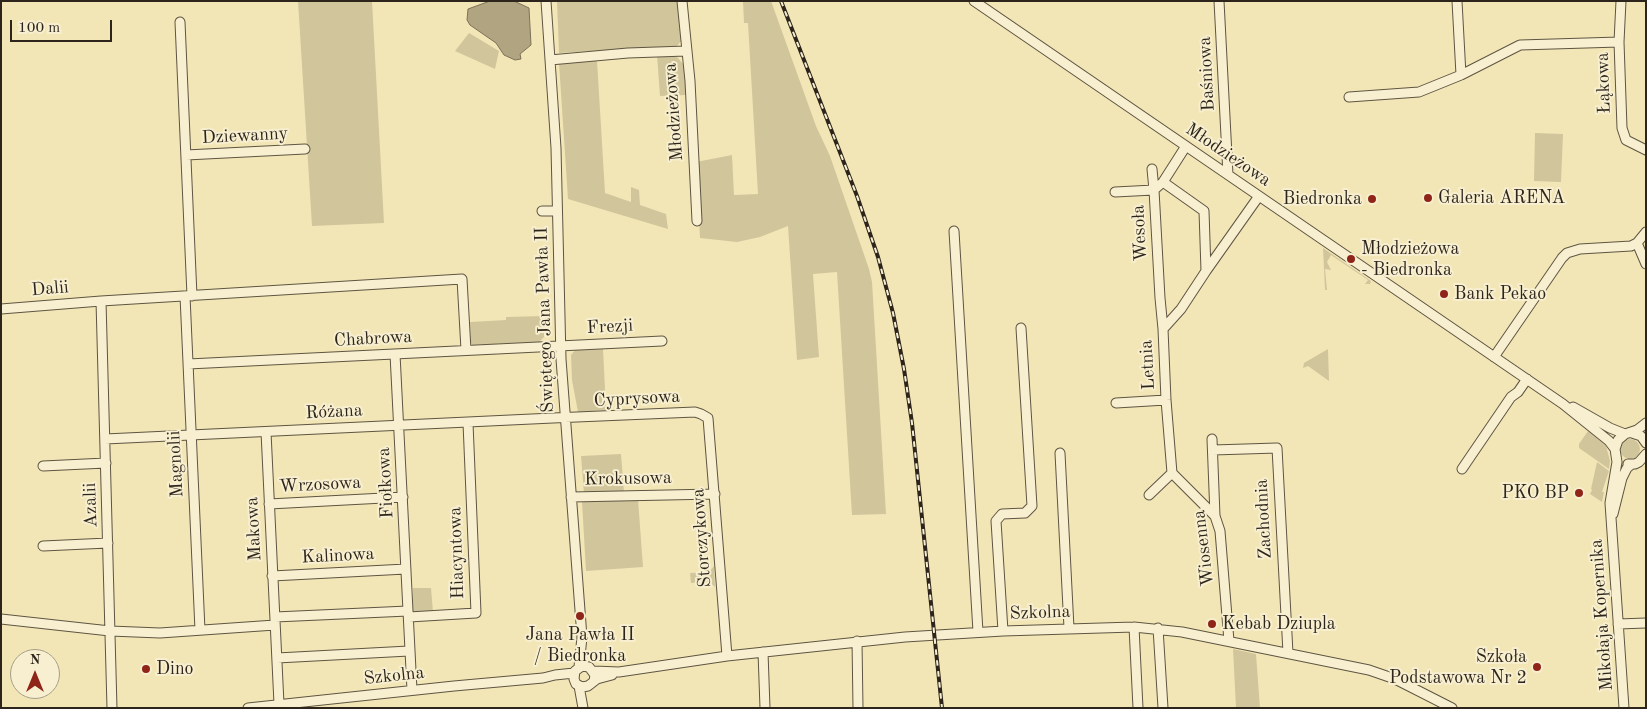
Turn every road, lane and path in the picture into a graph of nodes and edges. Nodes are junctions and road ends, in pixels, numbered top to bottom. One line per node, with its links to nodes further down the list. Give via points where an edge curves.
1 (546, 1): 10 (street, Świętego Jana Pawła II)
2 (682, 1): 9 (street, Młodzieżowa)
3 (974, 1): 13 (street, Młodzieżowa)
4 (1219, 1): 18 (street, Baśniowa)
5 (1457, 1): 11 (street)
6 (1620, 1): 8 (street, Łąkowa)
7 (180, 22): 16 (street, Magnolii)
8 (1619, 42): 11 (street, via 1520,45); 15 (street, Łąkowa, via 1622,128 1626,140)
9 (686, 51): 10 (street); 25 (street, Młodzieżowa)
10 (550, 60): 23 (street, Świętego Jana Pawła II)
11 (1461, 75): 12 (street, via 1419,92)
12 (1349, 97)
13 (1186, 146): 18 (street, Młodzieżowa); 19 (street, Wesoła)
14 (305, 149): 16 (street, Dziewanny)
15 (1643, 149)
16 (186, 155): 31 (street, Magnolii)
17 (1152, 169): 20 (street)
18 (1228, 175): 22 (street, Młodzieżowa)
19 (1163, 182): 20 (street, Wesoła); 30 (street, via 1204,211)
20 (1154, 190): 21 (street); 35 (street, Wesoła)
21 (1115, 192)
22 (1259, 196): 30 (street, Letnia); 40 (street, Młodzieżowa)
23 (557, 210): 24 (street); 37 (street, Świętego Jana Pawła II)
24 (542, 212)
25 (697, 221)
26 (954, 231): 89 (street)
27 (1646, 232): 28 (street)
28 (1637, 243): 29 (street); 40 (street, via 1567,253)
29 (1646, 264)
30 (1206, 271): 35 (street, Letnia, via 1181,309)
31 (188, 296): 32 (street, Dalii); 38 (street, Dalii, via 462,279); 41 (street, Magnolii)
32 (101, 301): 33 (street, Dalii); 54 (street, Azalii)
33 (1, 309)
34 (1021, 328): 88 (street, via 1032,506 1026,513 1002,514 996,522)
35 (1163, 329): 43 (street, Letnia)
36 (662, 341): 37 (street, Frezji)
37 (560, 346): 38 (street, Chabrowa); 46 (street, Świętego Jana Pawła II)
38 (466, 350): 39 (street, Chabrowa)
39 (395, 354): 41 (street, Chabrowa); 50 (street, Fiołkowa)
40 (1494, 357): 42 (street, Młodzieżowa)
41 (188, 364): 53 (street, Magnolii)
42 (1527, 380): 45 (street, Młodzieżowa); 65 (street, via 1511,397)
43 (1166, 400): 44 (street); 66 (street, Letnia)
44 (1116, 403)
45 (1563, 404): 52 (street, Młodzieżowa); 58 (street, Młodzieżowa, via 1609,441)
46 (565, 418): 47 (street, Cyprysowa, via 695,412); 49 (street, Różana); 70 (street, Świętego Jana Pawła II)
47 (708, 418): 67 (street, Storczykowa)
48 (1646, 422): 52 (street)
49 (468, 423): 50 (street, Różana); 78 (street, Hiacyntowa, via 476,613)
50 (399, 426): 51 (street, Różana); 69 (street, Fiołkowa)
51 (266, 432): 53 (street, Różana); 71 (street, Makowa)
52 (1628, 433): 56 (street, Młodzieżowa, via 1641,436); 58 (street, via 1618,440)
53 (191, 435): 54 (street, Różana); 86 (street, Magnolii)
54 (105, 439): 61 (street, Azalii)
55 (1212, 439): 57 (street, Wiosenna)
56 (1645, 441)
57 (1213, 450): 72 (street, Wiosenna); 95 (street, Zachodnia, via 1277,448)
58 (1616, 452): 62 (street, Młodzieżowa, via 1623,462); 73 (street, Mikołaja Kopernika, via 1610,503)
59 (1060, 453): 84 (street)
60 (1646, 454): 62 (street, Mikołaja Kopernika)
61 (106, 463): 63 (street); 74 (street, Azalii)
62 (1634, 464): 64 (street); 73 (street, Mikołaja Kopernika, via 1627,468 1622,478)
63 (43, 466)
64 (1646, 467)
65 (1462, 468)
66 (1172, 473): 68 (street); 72 (street)
67 (715, 494): 70 (street, Krokusowa); 96 (street, Storczykowa)
68 (1149, 495)
69 (403, 497): 71 (street, Wrzosowa); 76 (street, Fiołkowa)
70 (571, 497): 90 (street, Świętego Jana Pawła II)
71 (269, 504): 77 (street, Makowa)
72 (1215, 516): 92 (street, Wiosenna, via 1220,531)
73 (1612, 519): 82 (street, Mikołaja Kopernika)
74 (108, 544): 75 (street); 87 (street, Azalii)
75 (43, 546)
76 (406, 569): 77 (street, Kalinowa); 78 (street, Fiołkowa)
77 (272, 576): 80 (street, Makowa)
78 (408, 614): 80 (street); 93 (street, Fiołkowa)
79 (1, 619): 87 (street)
80 (275, 621): 86 (street); 97 (street, Makowa)
81 (1646, 623): 82 (street)
82 (1618, 624): 111 (street, Mikołaja Kopernika)
83 (1134, 627): 84 (street, Szkolna); 85 (street, Szkolna); 108 (street)
84 (1070, 628): 88 (street, Szkolna)
85 (1158, 628): 92 (street, Szkolna); 109 (street)
86 (200, 630): 87 (street, via 160,633)
87 (110, 631): 103 (street, Azalii)
88 (1002, 631): 89 (street, Szkolna)
89 (978, 632): 91 (street, Szkolna)
90 (582, 637): 98 (street, Świętego Jana Pawła II); 100 (street, Świętego Jana Pawła II)
91 (857, 641): 94 (street, Szkolna); 107 (street)
92 (1229, 642): 95 (street, Szkolna)
93 (409, 652): 97 (street); 101 (street, Fiołkowa)
94 (763, 652): 96 (street, Szkolna); 106 (street)
95 (1288, 653): 110 (street, Szkolna, via 1380,673)
96 (726, 656): 99 (street, Szkolna)
97 (277, 658): 102 (street, Makowa)
98 (591, 669): 99 (street, Szkolna); 100 (street, Świętego Jana Pawła II); 100 (street, Szkolna, via 586,666)
99 (619, 672): 100 (street, Szkolna)
100 (581, 679): 101 (street, Szkolna, via 543,678); 105 (street, Świętego Jana Pawła II)
101 (412, 690): 102 (street, Szkolna)
102 (280, 704): 104 (street, Szkolna)
103 (112, 708)
104 (248, 708)
105 (585, 708)
106 (765, 708)
107 (858, 708)
108 (1138, 708)
109 (1163, 708)
110 (1452, 708)
111 (1624, 708)

